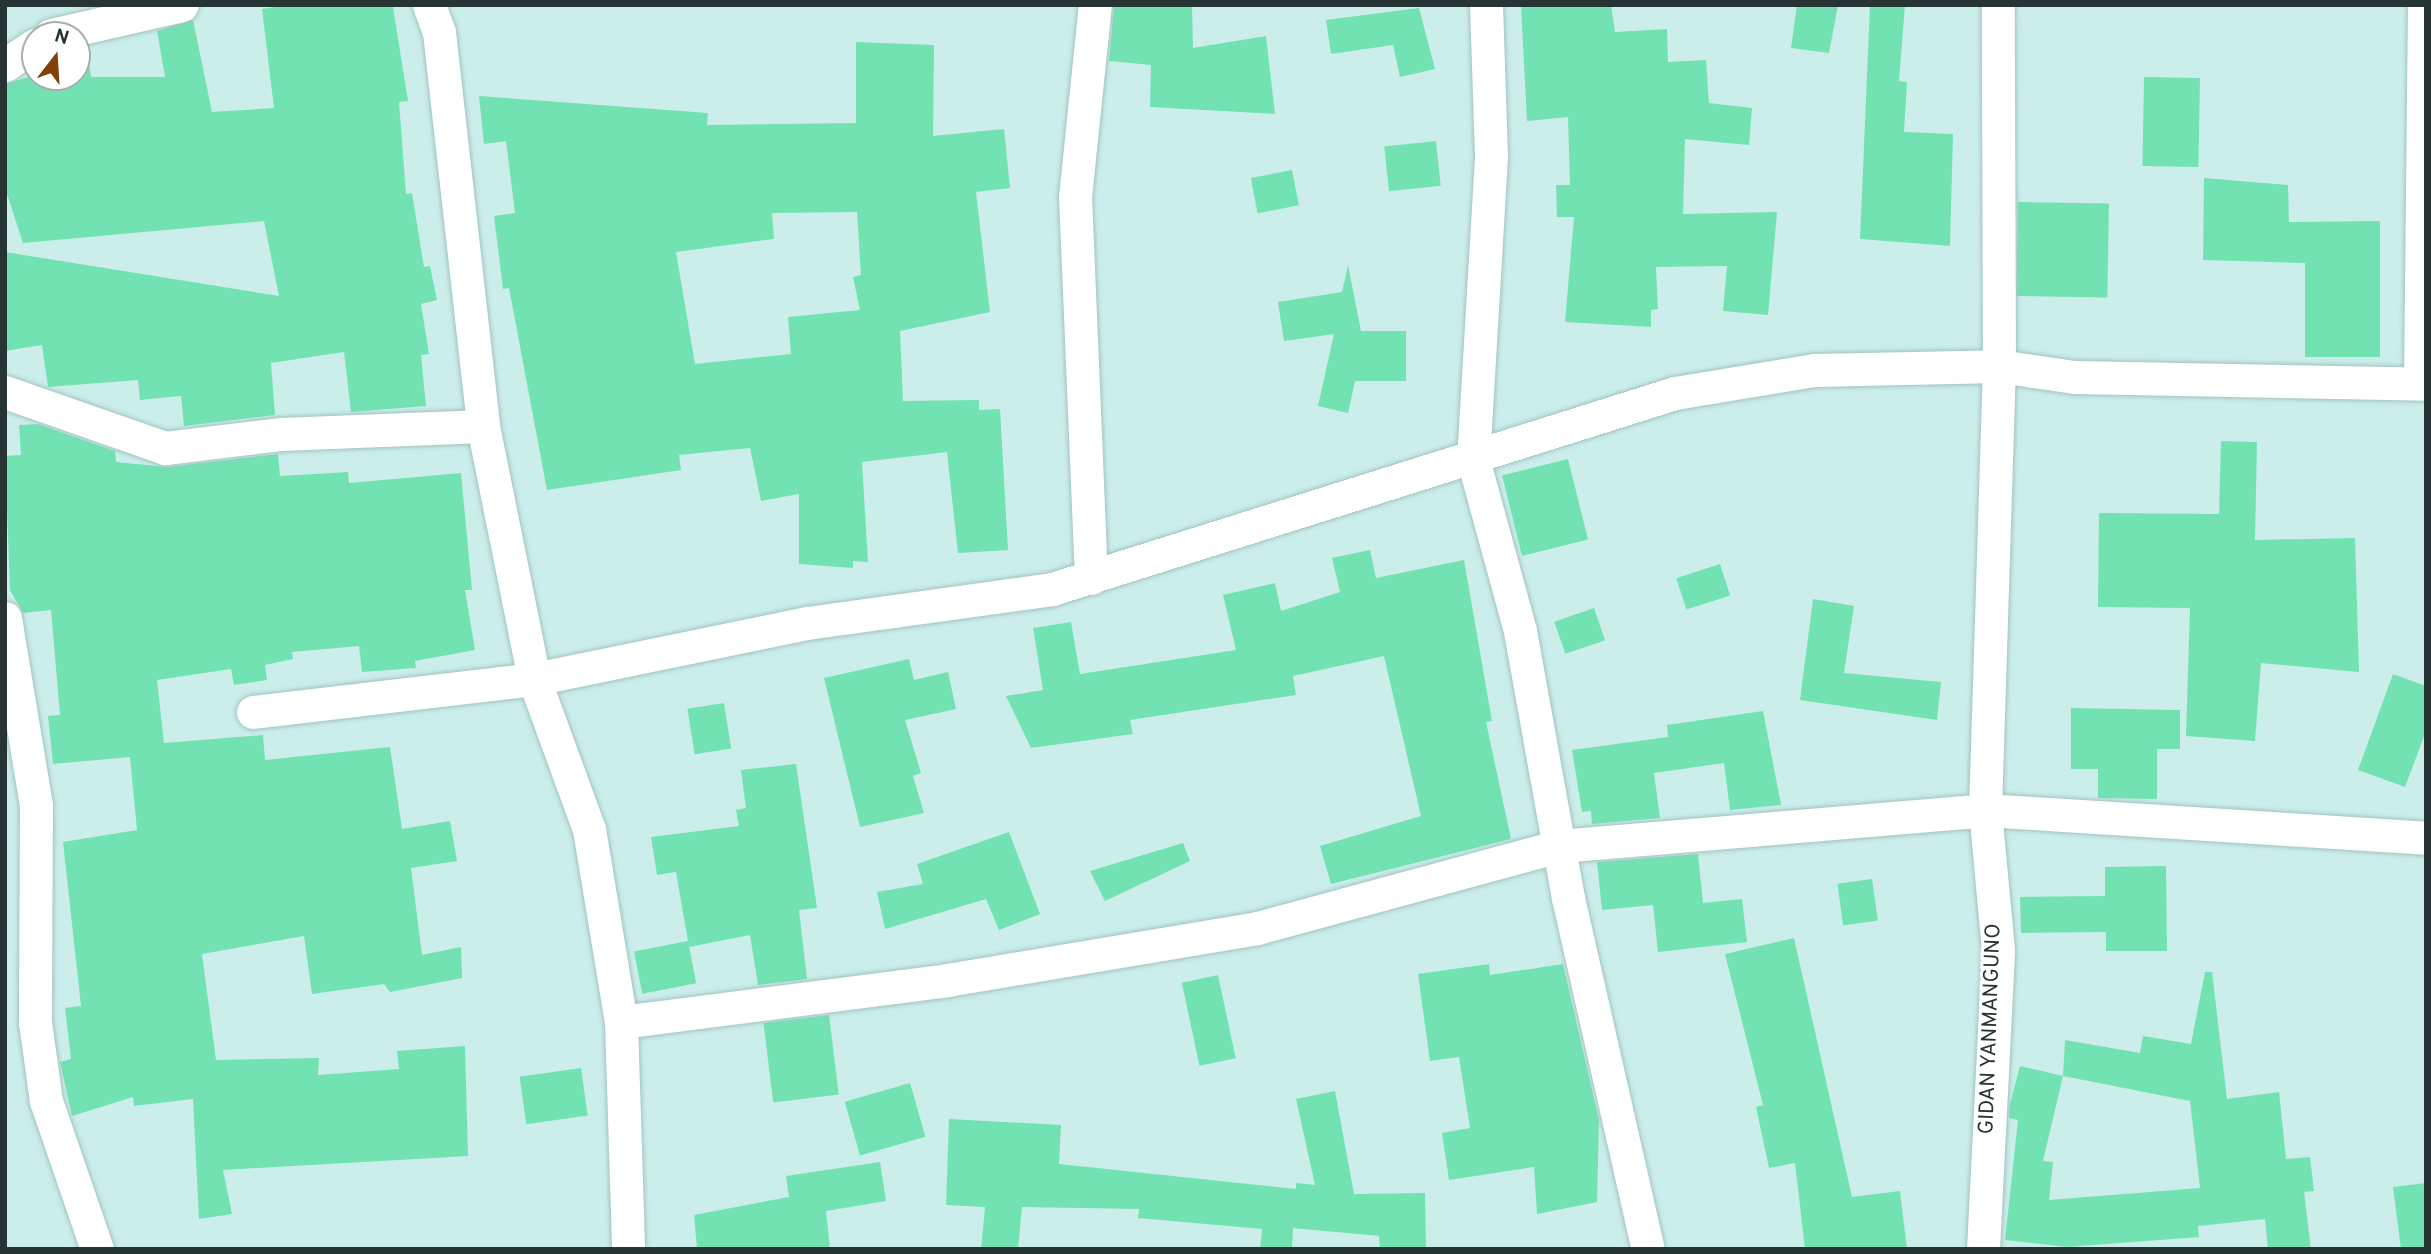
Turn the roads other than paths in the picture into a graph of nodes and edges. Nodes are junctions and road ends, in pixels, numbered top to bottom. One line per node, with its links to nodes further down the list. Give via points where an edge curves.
1 (182, 5): 7 (street)
2 (429, 5): 13 (street, via 439,32)
3 (1096, 5): 15 (street, via 1075,197)
4 (1486, 5): 14 (street, via 1491,157)
5 (1998, 5): 10 (street, GIDAN YANMANGUNO)
6 (2424, 5): 11 (street)
7 (91, 26)
8 (21, 54): 9 (street)
9 (5, 65)
10 (1999, 366): 11 (street, via 2074,377); 14 (street, via 1814,370 1675,393); 19 (street, GIDAN YANMANGUNO)
11 (2423, 383)
12 (5, 392): 13 (street, via 165,448 281,434)
13 (484, 426): 17 (street)
14 (1473, 459): 15 (street); 21 (street, via 1520,631)
15 (1091, 579): 17 (street, via 807,623)
16 (5, 618): 23 (street, via 36,805 35,1023 46,1101)
17 (534, 680): 18 (street); 22 (street, via 589,829)
18 (253, 712)
19 (1985, 810): 20 (street); 21 (street); 26 (street, GIDAN YANMANGUNO, via 1998,950)
20 (2426, 838)
21 (1559, 846): 22 (street, via 1258,928 947,980); 25 (street)
22 (621, 1022): 24 (street)
23 (97, 1249)
24 (628, 1249)
25 (1648, 1249)
26 (1983, 1249)

